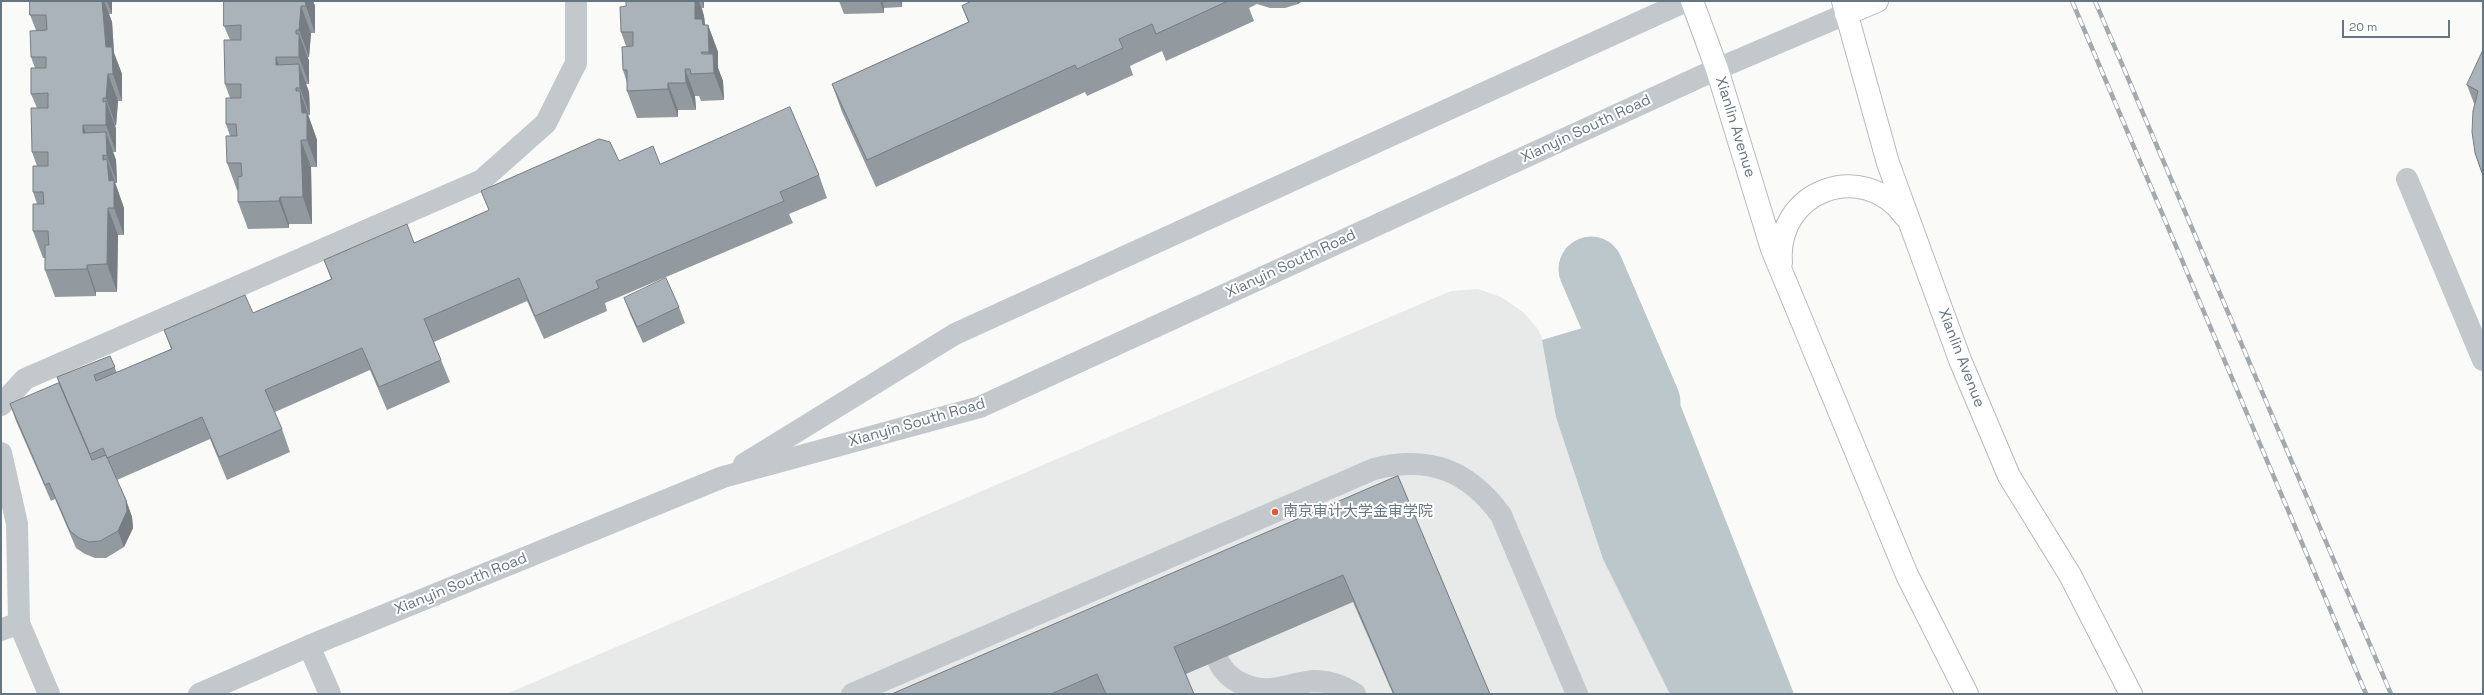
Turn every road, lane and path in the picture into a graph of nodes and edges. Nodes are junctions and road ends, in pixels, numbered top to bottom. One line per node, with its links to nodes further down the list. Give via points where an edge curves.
1 (576, 1): 11 (street, via 576,63 546,123 482,180 25,379)
2 (1686, 1): 13 (street, Xianyin South Road, via 955,334)
3 (1692, 1): 6 (main road, Xianlin Avenue)
4 (1877, 1): 5 (main road)
5 (1845, 8): 6 (street, Xianyin South Road); 8 (main road, Xianlin Avenue, via 1888,163)
6 (1717, 69): 9 (main road, Xianlin Avenue, via 1772,249); 13 (street, Xianyin South Road, via 980,407)
7 (2407, 179): 10 (street)
8 (1910, 222): 9 (main road, via 1899,207 1884,195 1867,188 1831,188 1814,195 1800,206 1790,220 1782,236); 26 (main road, Xianlin Avenue, via 1960,360 2009,476 2070,575)
9 (1782, 270): 25 (main road, Xianlin Avenue, via 1907,575)
10 (2483, 360)
11 (1, 405)
12 (1, 453): 16 (street, via 17,524)
13 (723, 477): 17 (street, Xianyin South Road)
14 (1174, 555): 15 (street); 22 (street, via 933,671); 24 (street, via 1374,469 1410,463 1446,469 1477,487 1501,516)
15 (1183, 576)
16 (10, 627): 19 (street)
17 (309, 646): 20 (street, Xianyin South Road); 21 (street)
18 (1218, 660): 23 (street, via 1229,676 1251,687 1276,689 1314,681 1343,686)
19 (49, 694)
20 (199, 694)
21 (330, 694)
22 (852, 694)
23 (1355, 694)
24 (1577, 694)
25 (1967, 694)
26 (2131, 694)

